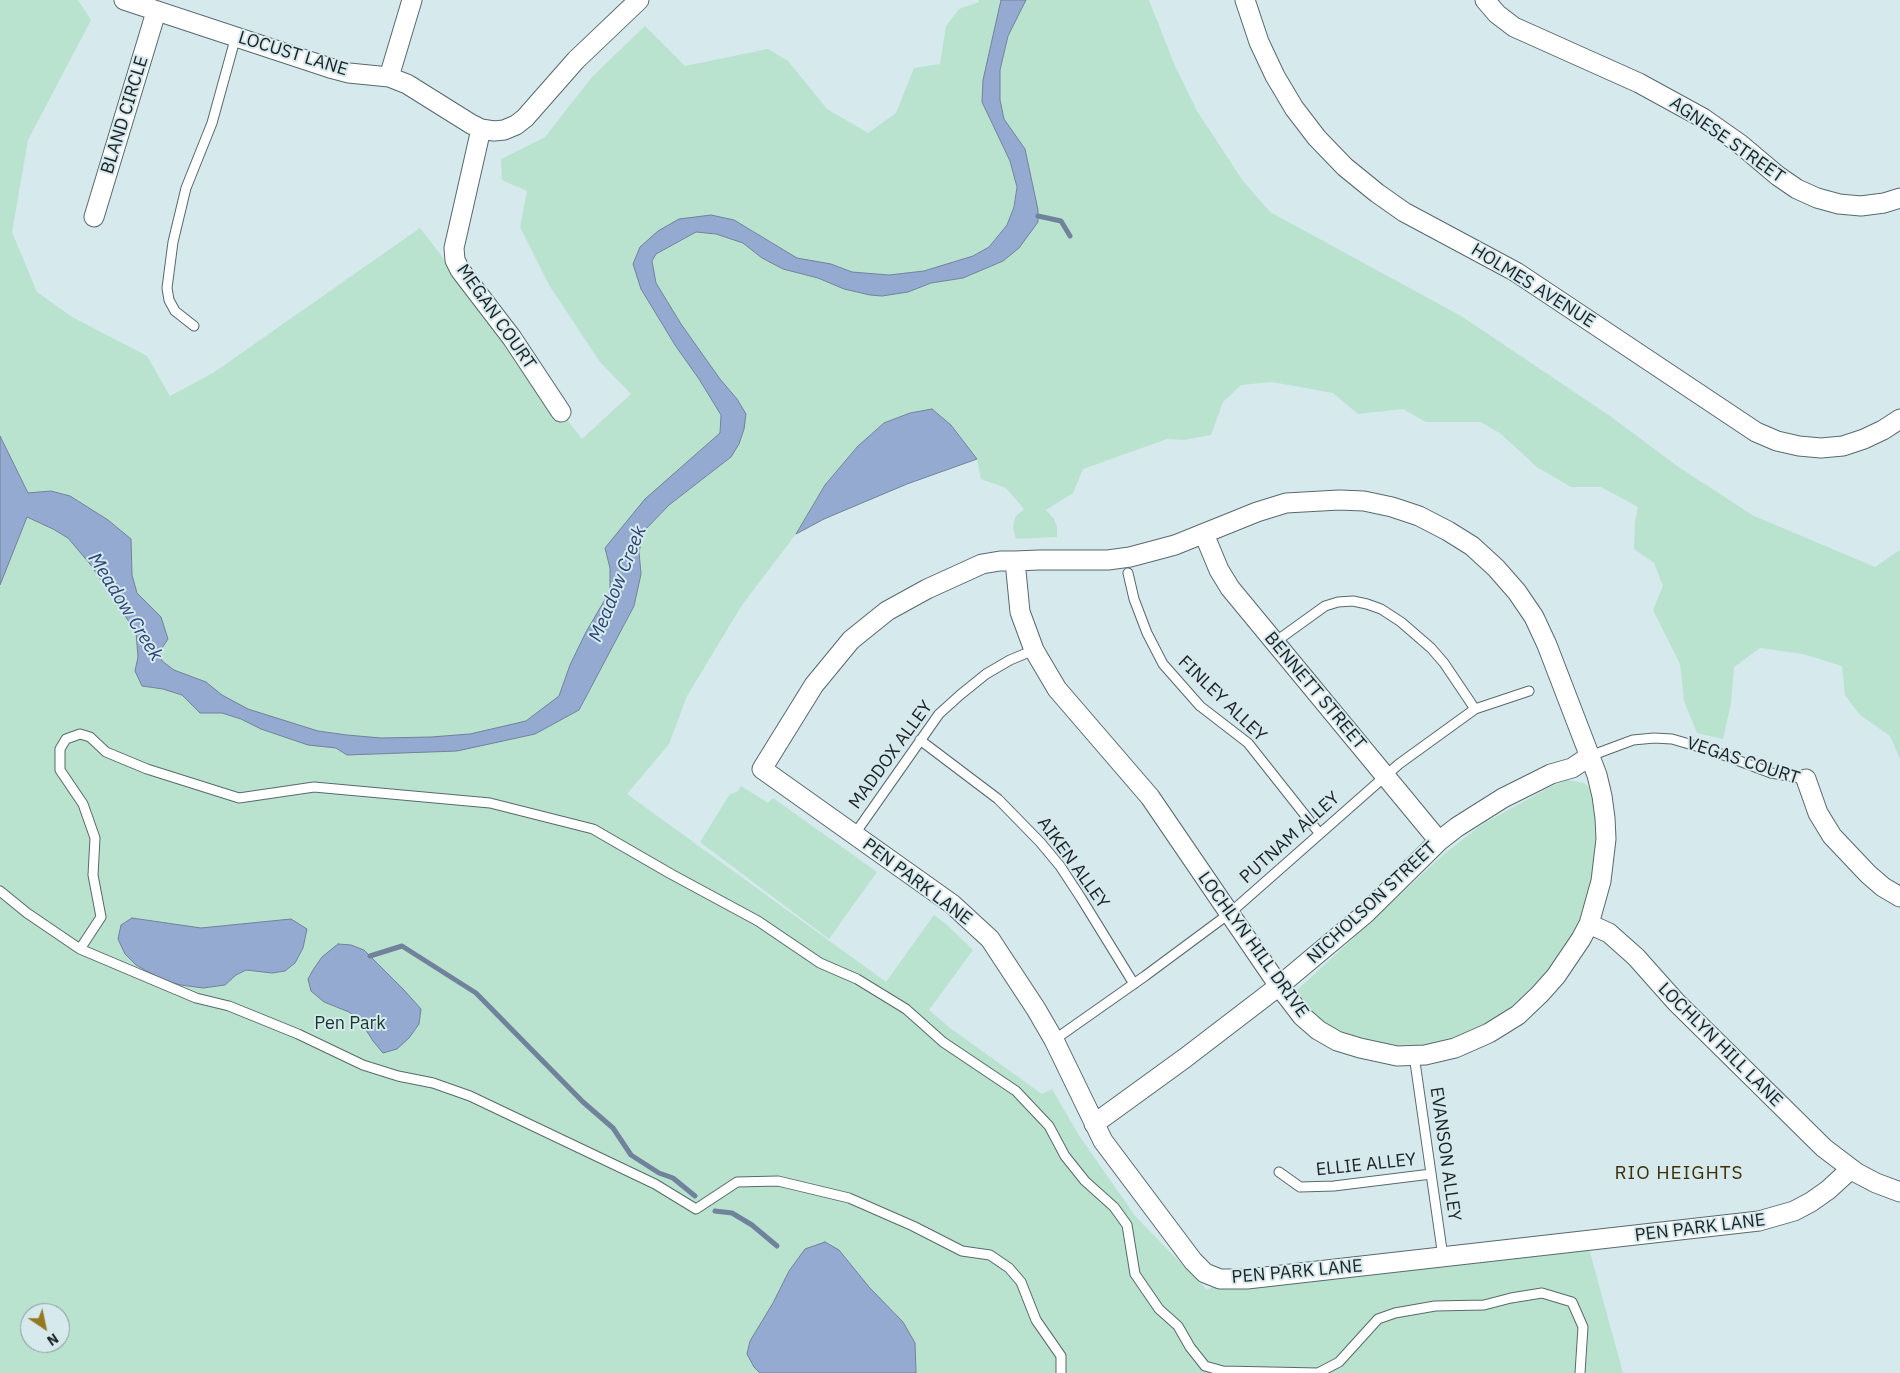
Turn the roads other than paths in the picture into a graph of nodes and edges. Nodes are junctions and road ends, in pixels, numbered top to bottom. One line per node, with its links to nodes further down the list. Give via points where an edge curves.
1 (124, 0): 6 (street, LOCUST LANE)
2 (412, 0): 8 (street)
3 (639, 0): 9 (street, via 576,60 525,118 504,130)
4 (1245, 0): 14 (street, HOLMES AVENUE, via 1275,76 1317,138 1345,167 1404,212 1516,272 1756,432 1777,441 1820,448 1843,446)
5 (1486, 0): 10 (street, AGNESE STREET, via 1514,27 1639,83 1703,118 1797,189 1839,204 1884,204)
6 (156, 12): 7 (street, LOCUST LANE); 11 (street, BLAND CIRCLE)
7 (236, 36): 8 (street, LOCUST LANE, via 349,73); 12 (lane, via 212,123 186,188 173,242 167,288 169,300 175,311)
8 (389, 77): 9 (street, LOCUST LANE, via 407,84)
9 (480, 129): 13 (street, MEGAN COURT, via 454,248 455,260)
10 (1900, 198)
11 (94, 218)
12 (194, 326)
13 (562, 412)
14 (1900, 420)
15 (1204, 534): 16 (street, LOCHLYN HILL DRIVE, via 1130,557); 18 (street, BENNETT STREET, via 1230,588); 23 (street, LOCHLYN HILL DRIVE, via 1286,504 1339,500 1392,506 1448,531 1472,546 1496,568 1534,617)
16 (1015, 561): 19 (street, LOCHLYN HILL DRIVE, via 1020,612); 24 (street, LOCHLYN HILL DRIVE, via 982,564 928,589 887,611 851,640 814,685)
17 (1128, 573): 27 (lane, FINLEY ALLEY, via 1147,633 1163,664 1200,706 1248,742)
18 (1275, 642): 21 (lane, via 1325,606 1353,601 1366,604 1381,609 1425,642); 25 (street, BENNETT STREET)
19 (1034, 650): 22 (lane, MADDOX ALLEY, via 986,674 939,714); 32 (street, LOCHLYN HILL DRIVE, via 1056,689 1150,797)
20 (1529, 691): 21 (lane, PUTNAM ALLEY)
21 (1475, 708): 25 (lane, PUTNAM ALLEY)
22 (920, 740): 28 (lane, MADDOX ALLEY); 35 (lane, AIKEN ALLEY, via 998,799 1040,842 1060,866)
23 (1590, 756): 26 (lane, VEGAS COURT, via 1633,740 1672,739 1771,774); 29 (street, NICHOLSON STREET, via 1572,768 1551,774 1503,798); 33 (street, LOCHLYN HILL DRIVE, via 1602,796 1606,839 1601,881)
24 (762, 769): 28 (street, PEN PARK LANE)
25 (1384, 775): 27 (lane, PUTNAM ALLEY); 29 (street, BENNETT STREET)
26 (1806, 779): 31 (street, VEGAS COURT, via 1818,813 1832,836 1868,874)
27 (1320, 834): 32 (lane, PUTNAM ALLEY)
28 (854, 835): 37 (street, PEN PARK LANE, via 952,904 990,939)
29 (1439, 841): 36 (street, NICHOLSON STREET, via 1365,914)
30 (0, 891): 34 (lane)
31 (1900, 897)
32 (1230, 913): 35 (lane, PUTNAM ALLEY); 36 (street, LOCHLYN HILL DRIVE)
33 (1589, 924): 38 (street, LOCHLYN HILL DRIVE, via 1556,976 1518,1015 1488,1034 1455,1048); 40 (street, LOCHLYN HILL LANE, via 1609,934 1629,950 1676,1002 1817,1141)
34 (80, 949): 45 (lane, via 196,998 229,1006 298,1034 363,1065 470,1096 655,1184 696,1209 737,1182 778,1181 849,1198 962,1251 990,1255 1022,1282 1036,1320 1061,1356); 46 (lane, via 101,917 93,875 95,838 83,804 60,770 60,749 66,739 80,734 90,737 106,752 122,759 239,798 314,787 490,803 593,829 758,920 820,963 857,979 906,1009 943,1042 1016,1091 1050,1126 1065,1156 1085,1181 1114,1207 1126,1225 1135,1274 1159,1309 1178,1326 1205,1366 1223,1371 1318,1373 1339,1362 1378,1319 1435,1306 1484,1305 1542,1293 1572,1302 1583,1327)
35 (1134, 984): 37 (lane, PUTNAM ALLEY)
36 (1279, 986): 38 (street, LOCHLYN HILL DRIVE, via 1302,1016 1337,1041 1397,1056); 39 (street, NICHOLSON STREET)
37 (1054, 1040): 39 (street, PEN PARK LANE)
38 (1414, 1055): 42 (lane, EVANSON ALLEY)
39 (1094, 1124): 44 (street, PEN PARK LANE, via 1193,1261 1205,1273 1220,1279 1247,1279)
40 (1850, 1169): 43 (street); 44 (street, PEN PARK LANE, via 1811,1202 1776,1217)
41 (1279, 1172): 42 (lane, ELLIE ALLEY, via 1300,1187)
42 (1431, 1174): 44 (lane, EVANSON ALLEY)
43 (1900, 1192)
44 (1443, 1258)
45 (1060, 1373)
46 (1580, 1373)

